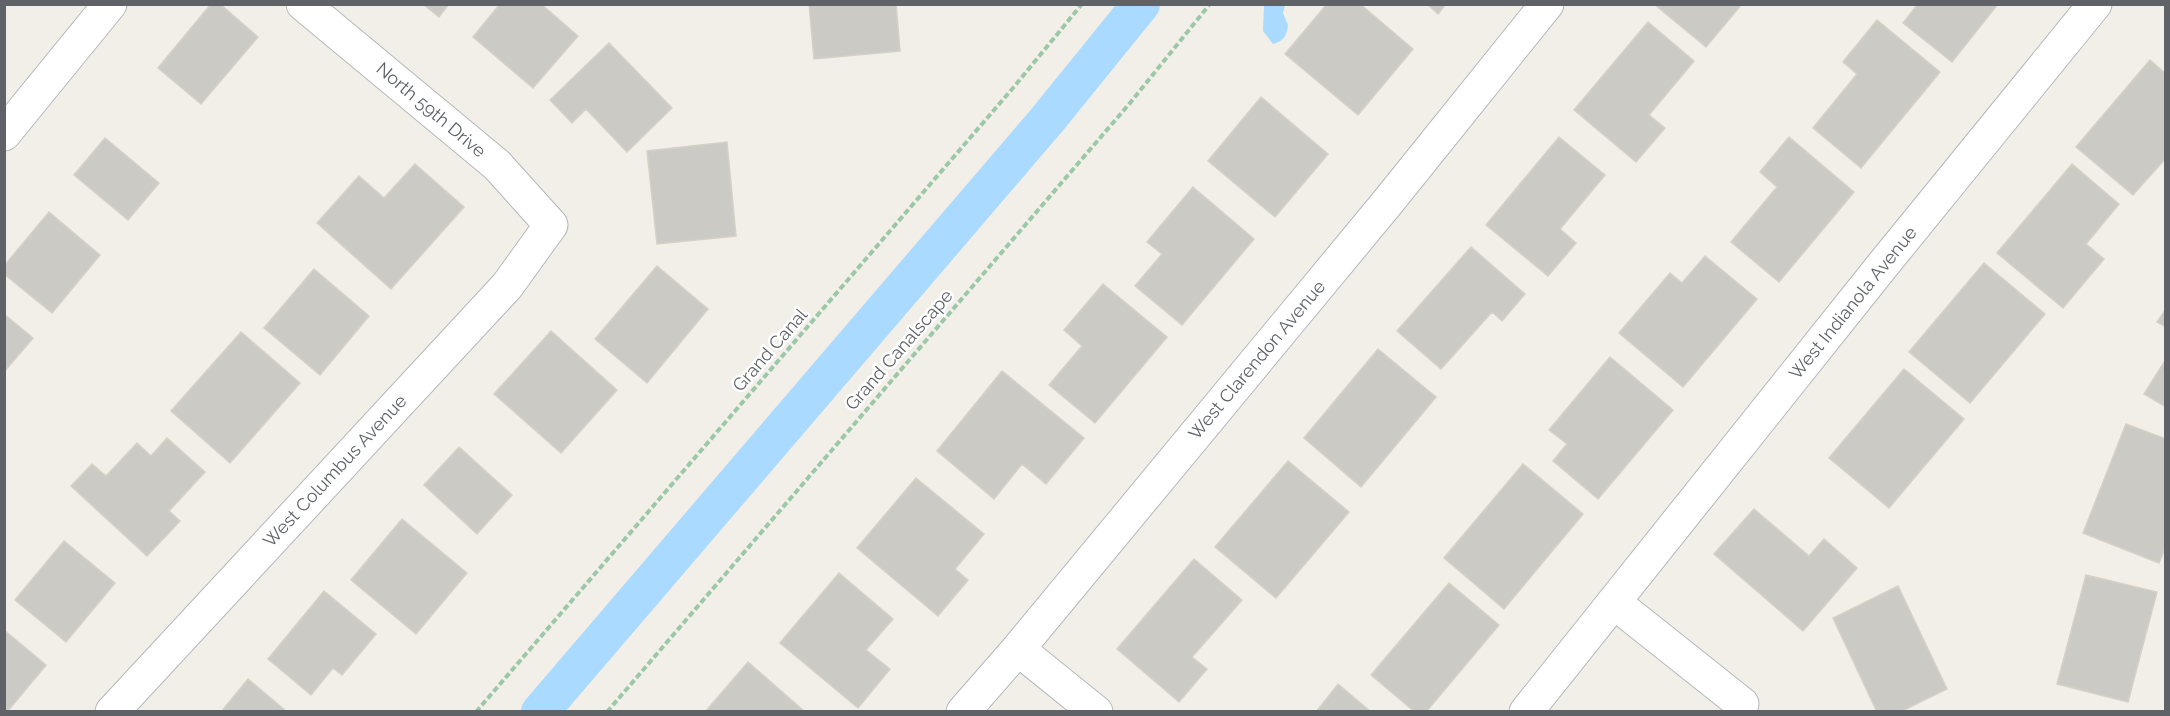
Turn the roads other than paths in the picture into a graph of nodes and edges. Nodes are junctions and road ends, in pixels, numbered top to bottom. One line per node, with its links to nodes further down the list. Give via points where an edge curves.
1 (110, 4): 5 (street)
2 (303, 4): 6 (street, North 59th Drive, via 497,165)
3 (1547, 4): 8 (street, West Clarendon Avenue)
4 (2095, 4): 7 (street, West Indianola Avenue)
5 (4, 134)
6 (551, 225): 10 (street, West Columbus Avenue, via 507,286)
7 (1615, 603): 9 (street); 13 (street, West Indianola Avenue)
8 (1018, 649): 11 (street, West Clarendon Avenue); 12 (street)
9 (1742, 704)
10 (112, 711)
11 (963, 711)
12 (1096, 711)
13 (1526, 711)

